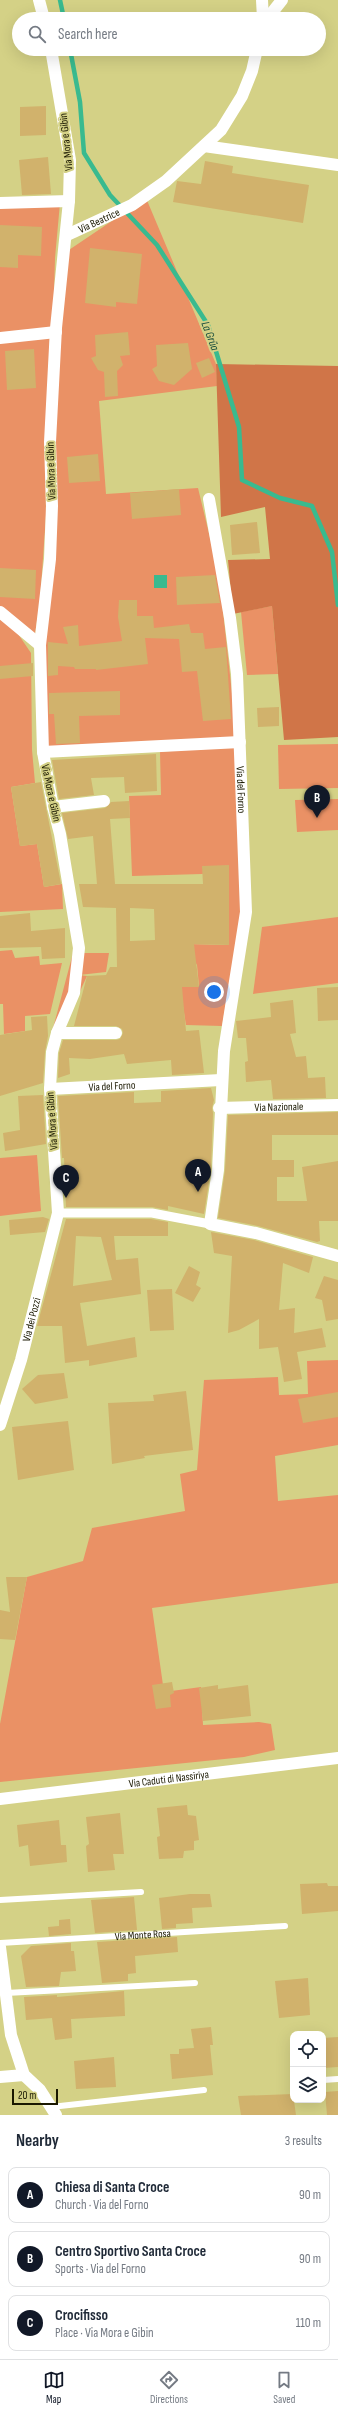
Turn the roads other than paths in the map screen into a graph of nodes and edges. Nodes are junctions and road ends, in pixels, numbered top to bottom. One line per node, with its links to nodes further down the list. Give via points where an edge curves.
1 (40, 0): 4 (street)
2 (262, 0): 5 (street)
3 (282, 0): 6 (street)
4 (43, 12)
5 (263, 12)
6 (273, 12)
7 (52, 56): 11 (street, Via Mora e Gibin, via 70,160)
8 (255, 56): 9 (street, via 242,96 221,130)
9 (204, 146): 10 (street); 13 (street, Via Beatrice, via 166,181 125,208)
10 (338, 165)
11 (69, 201): 12 (street); 13 (street, Via Mora e Gibin)
12 (0, 204)
13 (67, 235): 14 (street, Via Mora e Gibin)
14 (56, 332): 15 (street); 18 (street, Via Mora e Gibin, via 50,442 51,529)
15 (0, 338)
16 (209, 499): 19 (street, Via del Forno, via 237,674)
17 (0, 612): 18 (street)
18 (40, 645): 20 (street, Via Mora e Gibin)
19 (240, 742): 20 (street, Via Mora e Gibin); 25 (street, Via del Forno, via 246,912)
20 (43, 752): 22 (street, Via Mora e Gibin)
21 (104, 801): 22 (street)
22 (53, 806): 23 (street, Via Mora e Gibin, via 79,948 74,993)
23 (57, 1033): 24 (street); 26 (street, Via Mora e Gibin, via 52,1052)
24 (116, 1033)
25 (221, 1080): 26 (street, Via del Forno); 28 (street, Via del Forno)
26 (50, 1089): 29 (street, Via Mora e Gibin)
27 (338, 1105): 28 (street, Via Nazionale)
28 (220, 1108): 30 (street, Via del Forno, via 218,1170)
29 (58, 1213): 30 (street, via 152,1213); 32 (street, Via dei Pozzi, via 21,1360)
30 (210, 1224): 31 (street, via 256,1233)
31 (338, 1256)
32 (0, 1425)
33 (338, 1758): 34 (street, Via Caduti di Nassiriya)
34 (0, 1799)
35 (142, 1892): 36 (lane)
36 (0, 1900)
37 (285, 1926): 38 (lane, Via Monte Rosa)
38 (0, 1943)
39 (0, 1947): 41 (street)
40 (195, 1983): 41 (lane)
41 (6, 1993): 42 (street, via 11,2035)
42 (24, 2075): 43 (street); 47 (street, via 40,2090)
43 (0, 2077)
44 (338, 2079): 45 (lane)
45 (326, 2080)
46 (204, 2090): 47 (lane)
47 (54, 2111)

